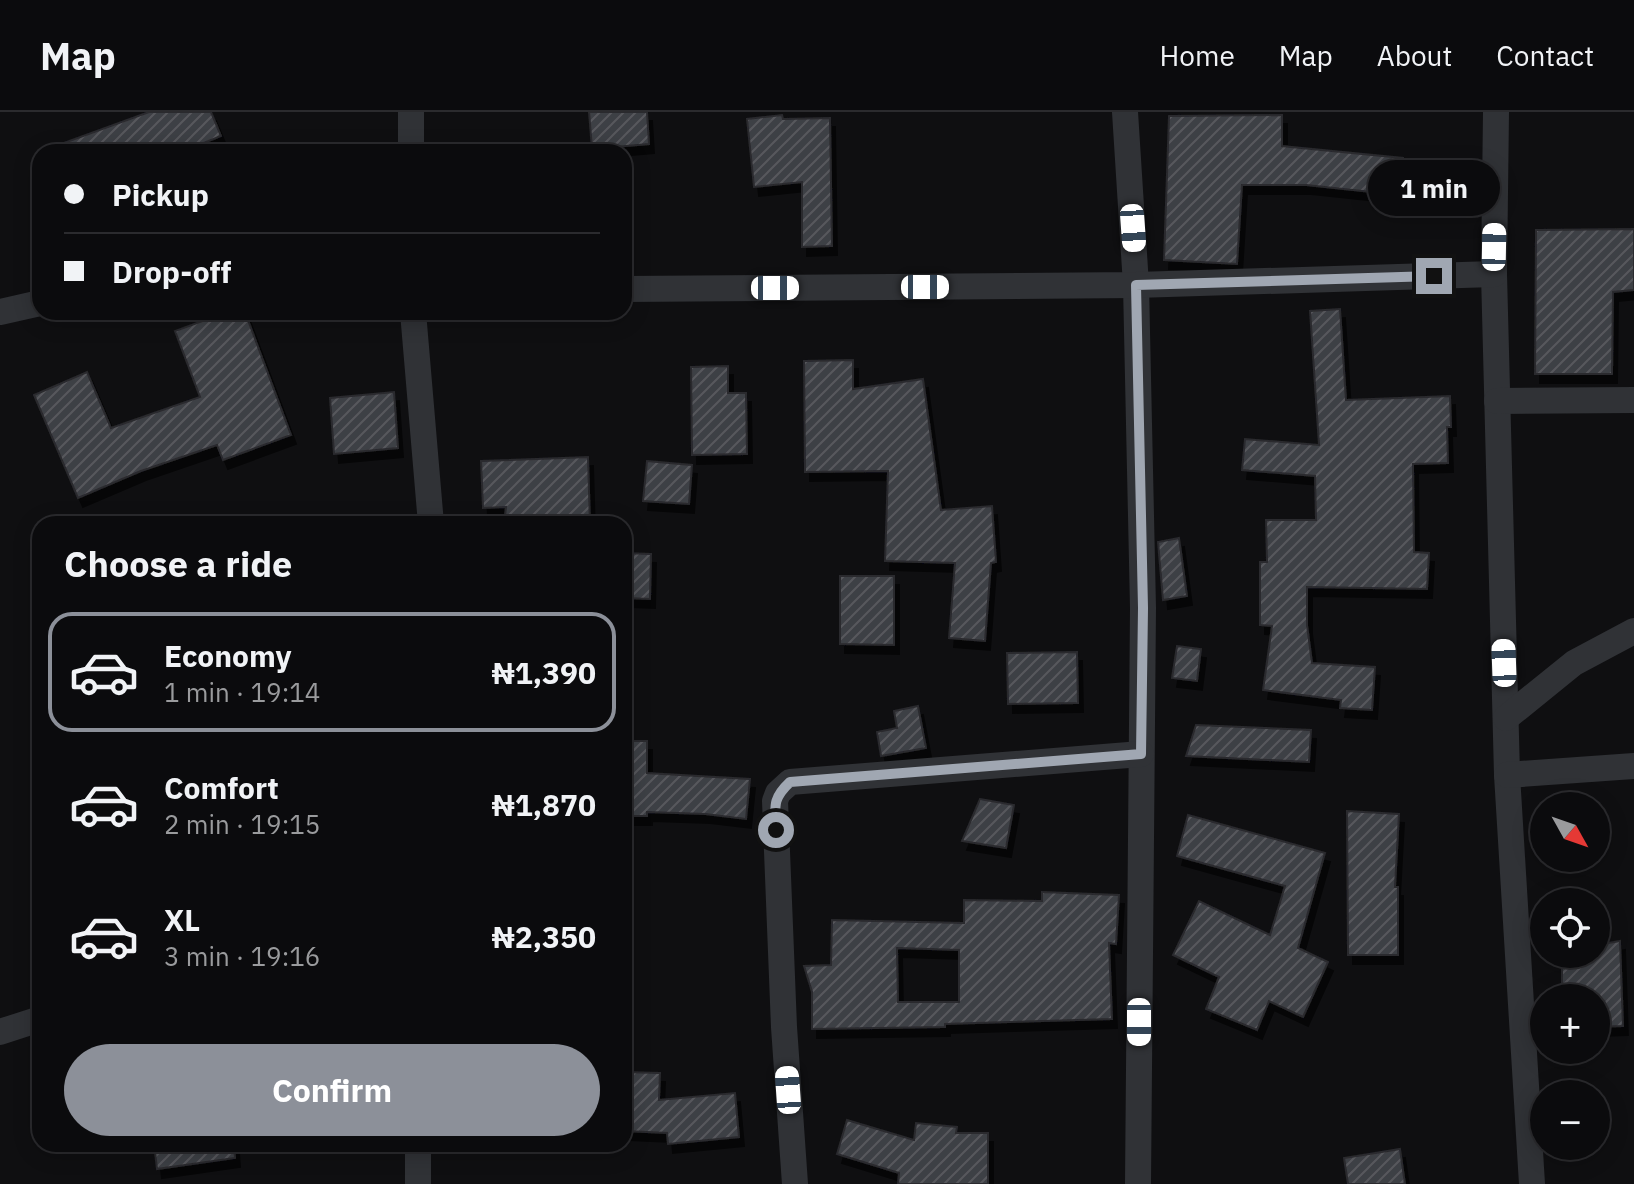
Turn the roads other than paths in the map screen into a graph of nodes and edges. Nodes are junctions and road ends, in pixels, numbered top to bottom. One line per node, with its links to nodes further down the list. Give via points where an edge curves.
1 (411, 112): 4 (street)
2 (1125, 112): 6 (street)
3 (1496, 112): 5 (street)
4 (411, 144)
5 (1494, 274): 6 (street); 12 (street)
6 (1136, 285): 7 (street); 16 (street)
7 (632, 289)
8 (32, 305): 9 (street)
9 (0, 312)
10 (414, 320): 13 (street)
11 (1634, 400): 12 (street)
12 (1497, 401): 15 (street)
13 (430, 516)
14 (1634, 631): 15 (street, via 1574,663)
15 (1506, 718): 18 (street)
16 (1141, 754): 23 (street, via 790,782 778,793 784,1027); 24 (street)
17 (1634, 766): 18 (street)
18 (1507, 775): 25 (street)
19 (32, 1022): 20 (street)
20 (0, 1032)
21 (418, 1152): 22 (street)
22 (418, 1184)
23 (795, 1184)
24 (1138, 1184)
25 (1532, 1184)

